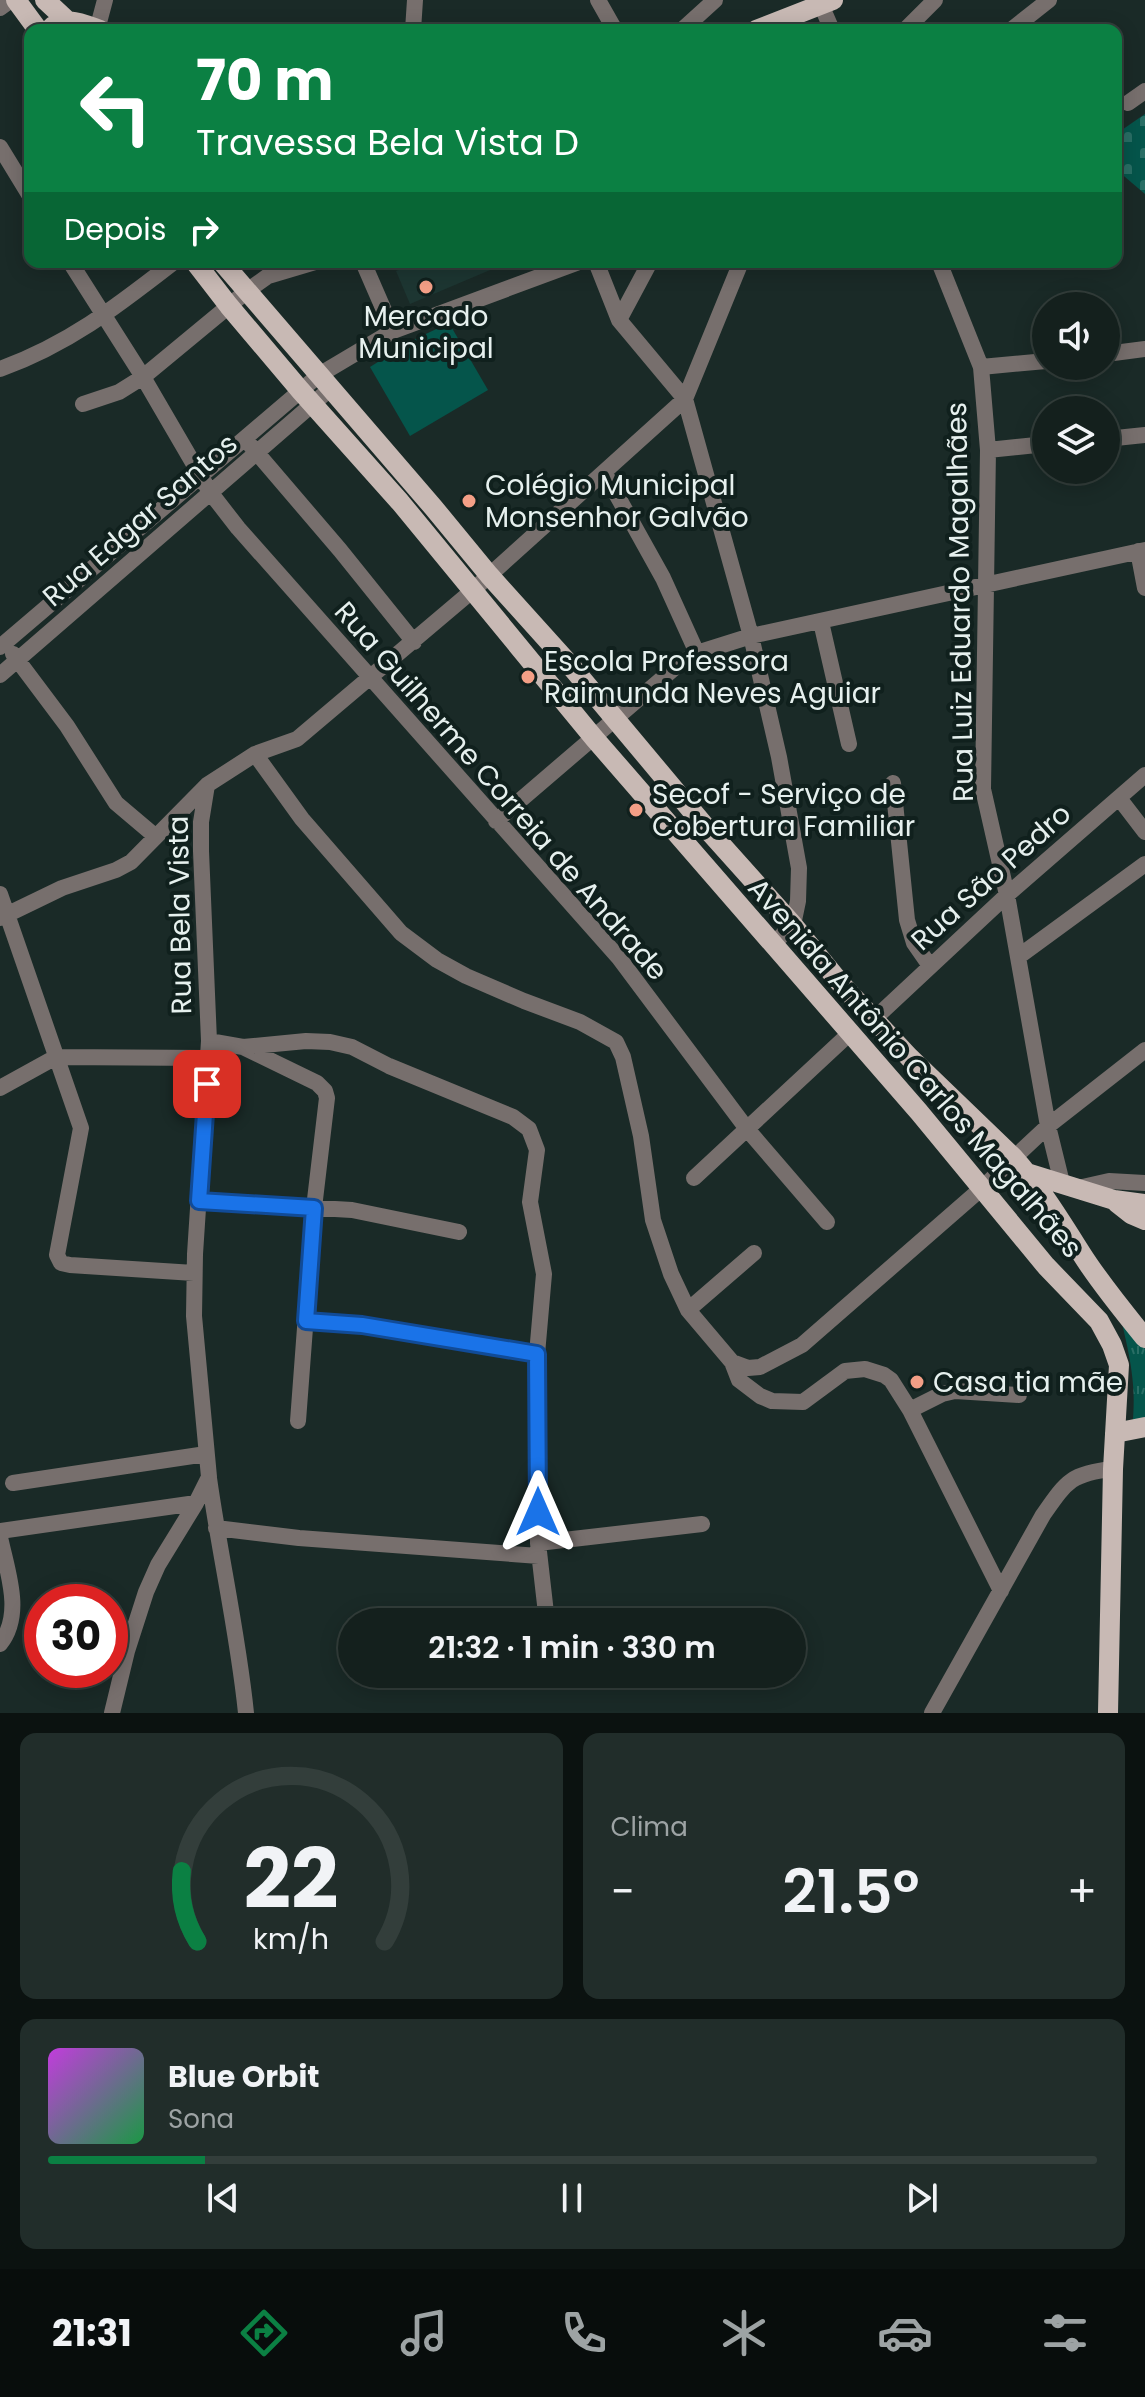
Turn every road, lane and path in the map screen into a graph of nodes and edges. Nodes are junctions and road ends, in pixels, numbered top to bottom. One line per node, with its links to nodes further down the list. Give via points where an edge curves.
1 (14, 0): 10 (street); 11 (main road)
2 (45, 0): 12 (main road)
3 (105, 0): 13 (street)
4 (415, 0): 14 (street)
5 (598, 0): 15 (street)
6 (715, 0): 16 (street)
7 (935, 0): 19 (street)
8 (1049, 0): 20 (street)
9 (825, 2): 17 (main road); 18 (street)
10 (0, 8)
11 (33, 24)
12 (76, 24)
13 (84, 24)
14 (413, 24)
15 (612, 24)
16 (689, 24)
17 (771, 24)
18 (830, 24)
19 (911, 24)
20 (1019, 24)
21 (1145, 91): 22 (street)
22 (1128, 103)
23 (0, 147): 24 (street)
24 (24, 186)
25 (74, 268): 38 (street, Rua Guilherme Correia de Andrade)
26 (166, 268): 38 (street)
27 (200, 268): 37 (main road, Avenida Antônio Carlos Magalhães)
28 (227, 268): 36 (main road, Avenida Antônio Carlos Magalhães)
29 (294, 268): 36 (street)
30 (366, 268): 40 (street)
31 (563, 268): 40 (street)
32 (598, 268): 39 (street)
33 (647, 268): 39 (street)
34 (739, 268): 49 (street)
35 (941, 268): 44 (street, Rua Luiz Eduardo Magalhães)
36 (247, 291): 37 (street); 47 (main road, Avenida Antônio Carlos Magalhães)
37 (229, 306): 46 (street); 48 (main road, Avenida Antônio Carlos Magalhães)
38 (103, 316): 45 (street, via 63,342); 46 (street, Rua Guilherme Correia de Andrade)
39 (619, 320): 49 (street)
40 (393, 331): 47 (street)
41 (1145, 349): 42 (street)
42 (1120, 352)
43 (1032, 362): 44 (street)
44 (981, 367): 55 (street, Rua Luiz Eduardo Magalhães)
45 (0, 369)
46 (143, 377): 50 (street); 58 (street, Rua Guilherme Correia de Andrade)
47 (324, 382): 48 (street); 61 (main road, Avenida Antônio Carlos Magalhães)
48 (307, 397): 53 (street, Rua Edgar Santos); 56 (street, Rua Edgar Santos); 64 (main road, Avenida Antônio Carlos Magalhães)
49 (685, 399): 57 (street, Rua Bela Vista); 66 (street)
50 (83, 404)
51 (1145, 435): 52 (street)
52 (1120, 438)
53 (245, 439): 56 (street); 58 (street, Rua Edgar Santos)
54 (1032, 445): 55 (street)
55 (988, 450): 62 (street, Rua Luiz Eduardo Magalhães)
56 (257, 454): 59 (street, Rua Edgar Santos); 67 (street)
57 (604, 472): 61 (street, Rua Bela Vista); 69 (street, via 663,578)
58 (202, 476): 59 (street, Rua Guilherme Correia de Andrade); 68 (street, Rua Edgar Santos)
59 (210, 492): 70 (street, Rua Edgar Santos); 72 (street, Rua Guilherme Correia de Andrade)
60 (1141, 550): 62 (street); 63 (street)
61 (489, 575): 64 (street, Rua Bela Vista); 73 (main road, Avenida Antônio Carlos Magalhães)
62 (985, 585): 65 (street); 86 (street, Rua Luiz Eduardo Magalhães, via 983,789)
63 (1145, 588)
64 (472, 591): 67 (street, Rua Bela Vista); 74 (main road, Avenida Antônio Carlos Magalhães)
65 (821, 622): 66 (street); 75 (street)
66 (751, 636): 69 (street); 88 (street, via 797,850 800,884)
67 (414, 642): 72 (street, Rua Bela Vista)
68 (3, 645): 70 (street)
69 (697, 653): 73 (street)
70 (17, 660): 71 (street, Rua Edgar Santos); 83 (street, via 111,796)
71 (0, 675)
72 (370, 678): 76 (street, Rua Bela Vista, via 297,739); 81 (street, Rua Guilherme Correia de Andrade)
73 (616, 720): 74 (street); 88 (main road, Avenida Antônio Carlos Magalhães)
74 (594, 738): 81 (street); 89 (main road, Avenida Antônio Carlos Magalhães)
75 (849, 744)
76 (255, 754): 79 (street, Rua Bela Vista); 118 (street, via 302,819 401,933 466,976 616,1042 641,1136 653,1220)
77 (1145, 775): 80 (street, Rua São Pedro)
78 (893, 783): 91 (street, via 907,920 914,943)
79 (207, 785): 83 (street); 94 (street, Rua Bela Vista, via 201,851)
80 (1119, 798): 82 (street); 86 (street, Rua São Pedro)
81 (496, 821): 101 (street, Rua Guilherme Correia de Andrade, via 619,958)
82 (1145, 832)
83 (155, 836): 87 (street, via 116,870)
84 (1145, 864): 90 (street)
85 (0, 894): 87 (street)
86 (1007, 895): 90 (street, Rua Luiz Eduardo Magalhães); 91 (street, Rua São Pedro)
87 (4, 915): 97 (street)
88 (793, 925): 89 (street); 92 (main road, Avenida Antônio Carlos Magalhães)
89 (774, 943): 93 (main road, Avenida Antônio Carlos Magalhães)
90 (1018, 957): 100 (street, Rua Luiz Eduardo Magalhães)
91 (930, 966): 92 (street, Rua São Pedro)
92 (873, 1020): 102 (main road, Avenida Antônio Carlos Magalhães)
93 (849, 1034): 101 (street); 107 (main road, Avenida Antônio Carlos Magalhães)
94 (209, 1041): 95 (street); 98 (street, Rua Bela Vista)
95 (243, 1047): 111 (street, via 325,1091); 122 (street, via 306,1041 352,1047 529,1129 537,1158 530,1202 544,1274)
96 (1145, 1050): 100 (street)
97 (56, 1057): 98 (street); 99 (street); 116 (street, via 81,1128 57,1255 61,1263)
98 (208, 1058): 109 (street, Rua Bela Vista)
99 (0, 1088)
100 (1048, 1126): 102 (street); 106 (street, Rua Luiz Eduardo Magalhães)
101 (747, 1129): 104 (street); 113 (street, Rua Guilherme Correia de Andrade)
102 (1013, 1157): 103 (main road, Avenida Antônio Carlos Magalhães); 107 (street)
103 (1027, 1173): 106 (main road, Avenida Antônio Carlos Magalhães); 117 (main road, Avenida Antônio Carlos Magalhães)
104 (694, 1178)
105 (1145, 1183): 106 (street)
106 (1070, 1186): 108 (main road, Avenida Antônio Carlos Magalhães)
107 (982, 1188): 120 (main road, Avenida Antônio Carlos Magalhães); 123 (street, via 802,1345 760,1367)
108 (1114, 1200): 110 (main road, Avenida Antônio Carlos Magalhães); 112 (main road, Avenida Antônio Carlos Magalhães)
109 (199, 1201): 111 (street); 116 (street, Rua Bela Vista)
110 (1145, 1204)
111 (314, 1208): 114 (street, via 352,1210); 119 (street)
112 (1145, 1220)
113 (827, 1222)
114 (459, 1232)
115 (754, 1253): 118 (street)
116 (194, 1273): 129 (street, Rua Bela Vista)
117 (1119, 1306): 120 (main road); 121 (main road, Avenida Antônio Carlos Magalhães)
118 (688, 1310): 123 (street)
119 (306, 1321): 122 (street); 126 (street)
120 (1099, 1321): 128 (main road, Avenida Antônio Carlos Magalhães, via 1119,1365)
121 (1145, 1338)
122 (537, 1354): 137 (street)
123 (732, 1362): 125 (street, via 745,1386 780,1403 803,1402 845,1371 877,1372 891,1380)
124 (1019, 1395): 125 (street, via 955,1391)
125 (910, 1410): 138 (street)
126 (298, 1421)
127 (1145, 1427): 128 (main road)
128 (1115, 1433): 130 (main road, Avenida Antônio Carlos Magalhães)
129 (206, 1454): 131 (street, Rua Bela Vista); 132 (street)
130 (1113, 1469): 138 (street, via 1091,1471 1063,1487); 144 (main road, Avenida Antônio Carlos Magalhães)
131 (209, 1477): 133 (street); 135 (street, Rua Bela Vista)
132 (13, 1483)
133 (196, 1503): 136 (street); 141 (street, via 146,1592)
134 (702, 1524): 137 (street)
135 (216, 1528): 137 (street, via 299,1538); 142 (street, Rua Bela Vista)
136 (0, 1534): 140 (street, via 13,1615)
137 (538, 1550): 139 (street)
138 (1001, 1591): 143 (street)
139 (545, 1608)
140 (0, 1644)
141 (112, 1713)
142 (246, 1713)
143 (932, 1713)
144 (1108, 1713)

